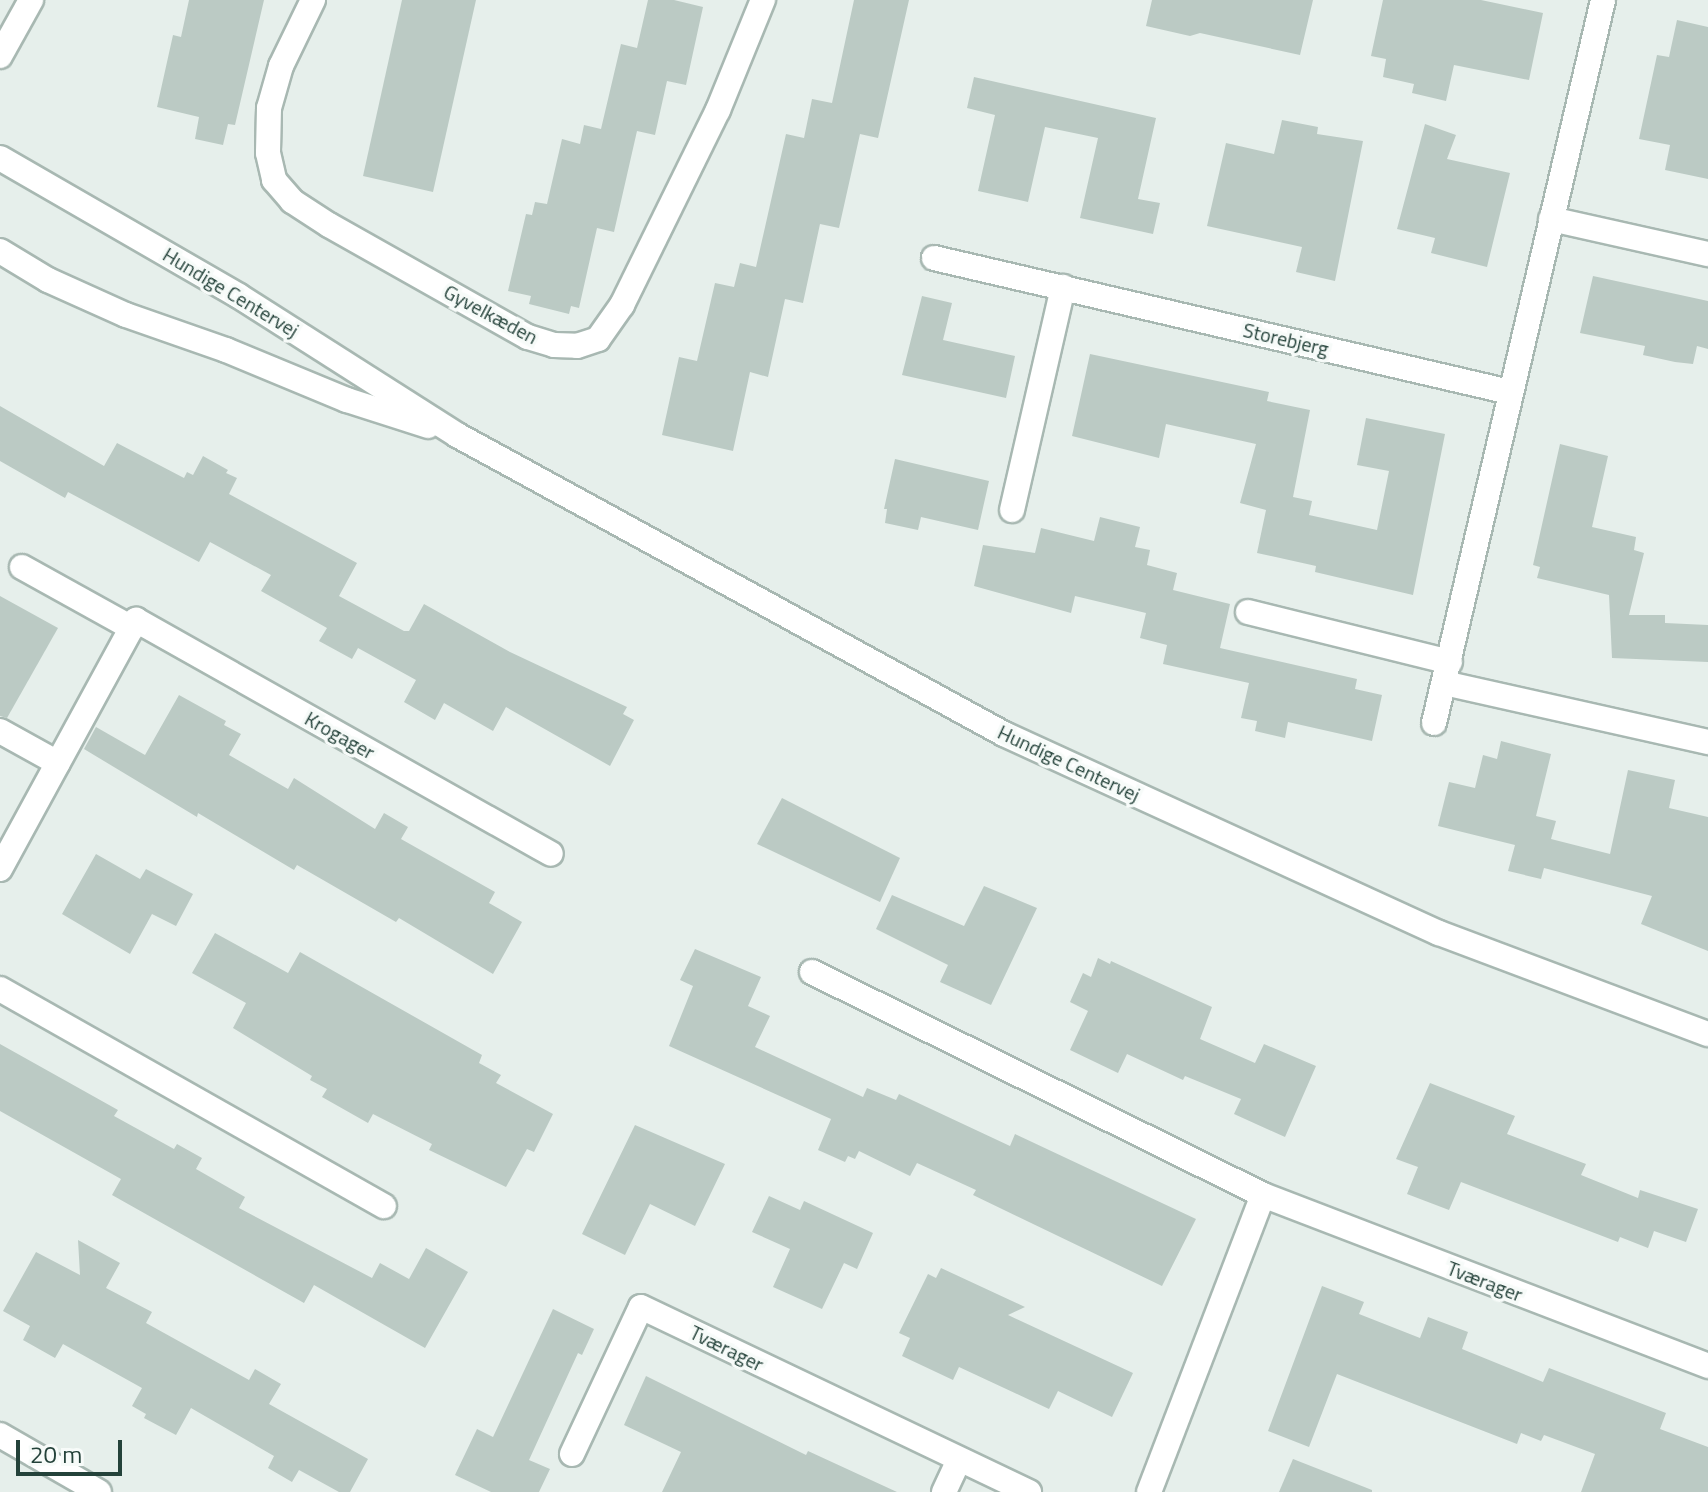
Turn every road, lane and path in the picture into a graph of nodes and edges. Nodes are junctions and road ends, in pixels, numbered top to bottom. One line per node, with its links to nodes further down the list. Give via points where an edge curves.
1 (31, 0): 5 (street)
2 (313, 0): 3 (street, Gyvelkæden, via 281,66 269,108 268,153 274,180 292,201 329,225 528,337 577,346 598,339 622,305 718,110)
3 (763, 0)
4 (1603, 0): 7 (street)
5 (0, 56)
6 (0, 158): 13 (street, Hundige Centervej, via 239,296)
7 (1551, 219): 9 (street); 12 (street)
8 (0, 251): 13 (street, Hundige Centervej, via 48,280 126,315 347,400)
9 (1708, 254)
10 (934, 258): 11 (street, Storebjerg)
11 (1063, 287): 12 (street, Storebjerg); 14 (street)
12 (1510, 392): 18 (street)
13 (457, 435): 27 (street, Hundige Centervej, via 1004,734 1439,933)
14 (1012, 510)
15 (22, 567): 17 (street, Krogager)
16 (1248, 612): 18 (street)
17 (132, 628): 22 (street); 23 (street, Krogager, via 136,620)
18 (1447, 672): 19 (street); 21 (street)
19 (1434, 723)
20 (0, 731): 22 (street)
21 (1708, 742)
22 (58, 763): 24 (street)
23 (551, 854)
24 (0, 869)
25 (812, 972): 28 (street, Tværager)
26 (0, 989): 29 (street)
27 (1708, 1034)
28 (1263, 1195): 30 (street, Tværager); 37 (street)
29 (384, 1206)
30 (1708, 1366)
31 (0, 1435): 34 (street)
32 (572, 1454): 33 (street, Tværager, via 641,1307)
33 (959, 1460): 35 (street); 36 (street, Tværager)
34 (99, 1492)
35 (944, 1492)
36 (1029, 1492)
37 (1149, 1492)

